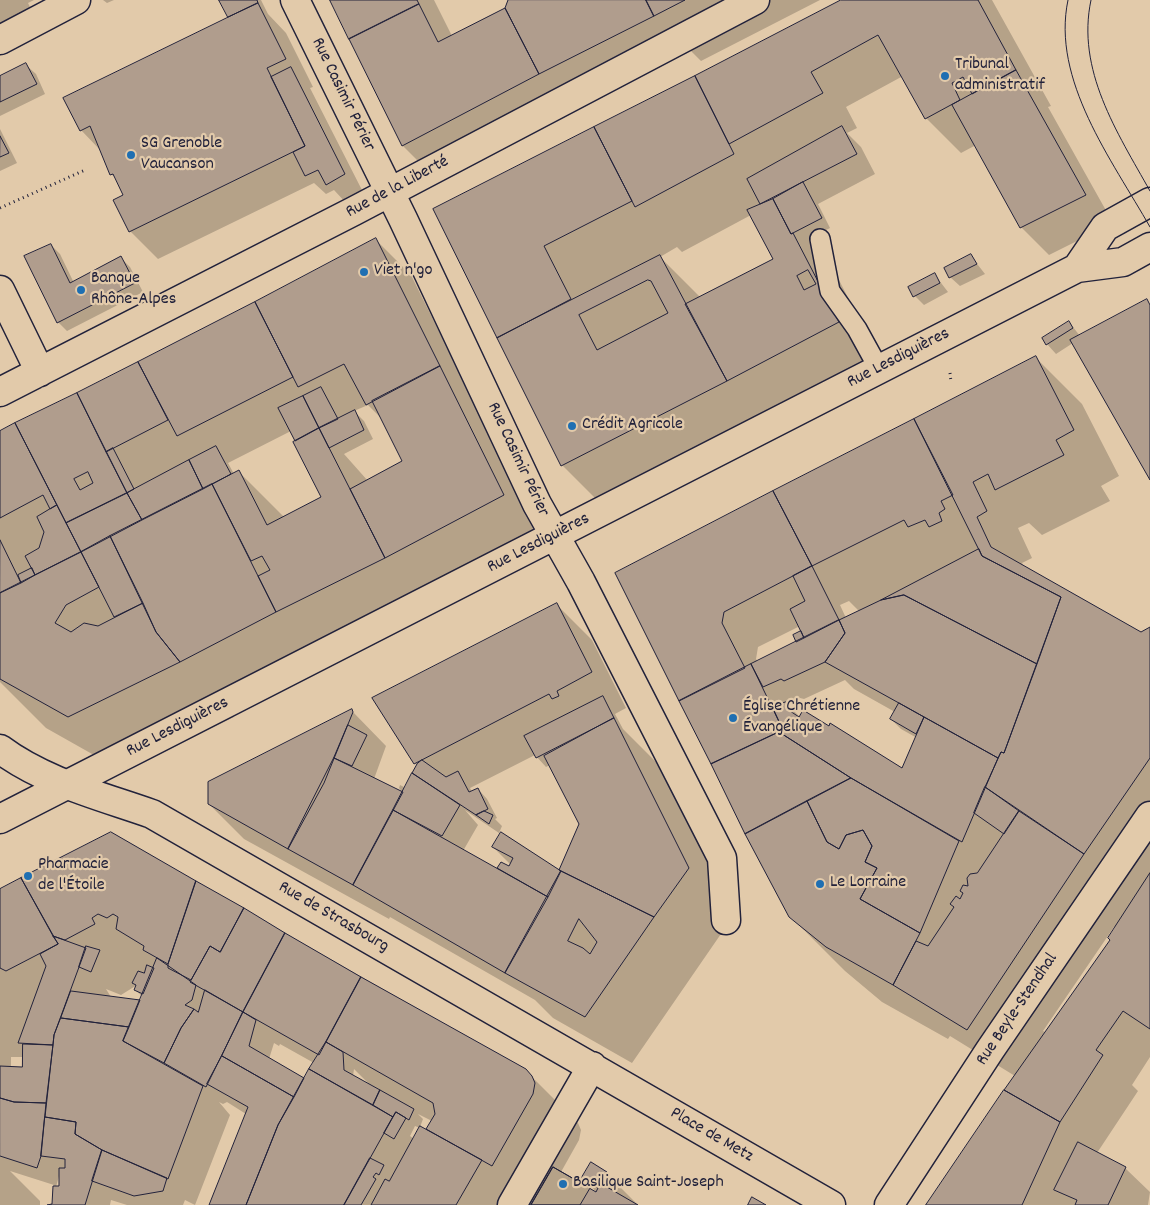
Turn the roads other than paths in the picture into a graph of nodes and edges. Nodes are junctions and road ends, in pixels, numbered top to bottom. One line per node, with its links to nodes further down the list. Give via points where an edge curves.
1 (76, 0): 4 (street)
2 (296, 0): 5 (street, Rue Casimir Périer)
3 (755, 0): 5 (street, Rue de la Liberté)
4 (0, 40)
5 (390, 192): 12 (street, Rue de la Liberté); 14 (street, Rue Casimir Périer)
6 (1150, 202): 9 (street, Rue Lesdiguières, via 1105,227)
7 (820, 239): 11 (lane, via 830,291)
8 (1150, 247): 9 (street, Rue Lesdiguières, via 1123,262)
9 (1077, 268): 11 (street, Rue Lesdiguières)
10 (0, 290): 12 (street)
11 (879, 369): 14 (street, Rue Lesdiguières)
12 (40, 372): 13 (street, Rue de la Liberté)
13 (0, 392)
14 (554, 537): 16 (street, Rue Lesdiguières); 19 (street, Rue Casimir Périer, via 581,582 722,858)
15 (0, 749): 16 (street, Rue de Strasbourg, via 15,760)
16 (67, 785): 18 (street, Rue Lesdiguières); 20 (street, Rue de Strasbourg, via 152,814)
17 (1150, 816): 23 (street, Rue Beyle-Stendhal)
18 (0, 819)
19 (726, 920)
20 (592, 1066): 21 (street); 22 (street, Place de Metz)
21 (512, 1205)
22 (831, 1205)
23 (888, 1205)

